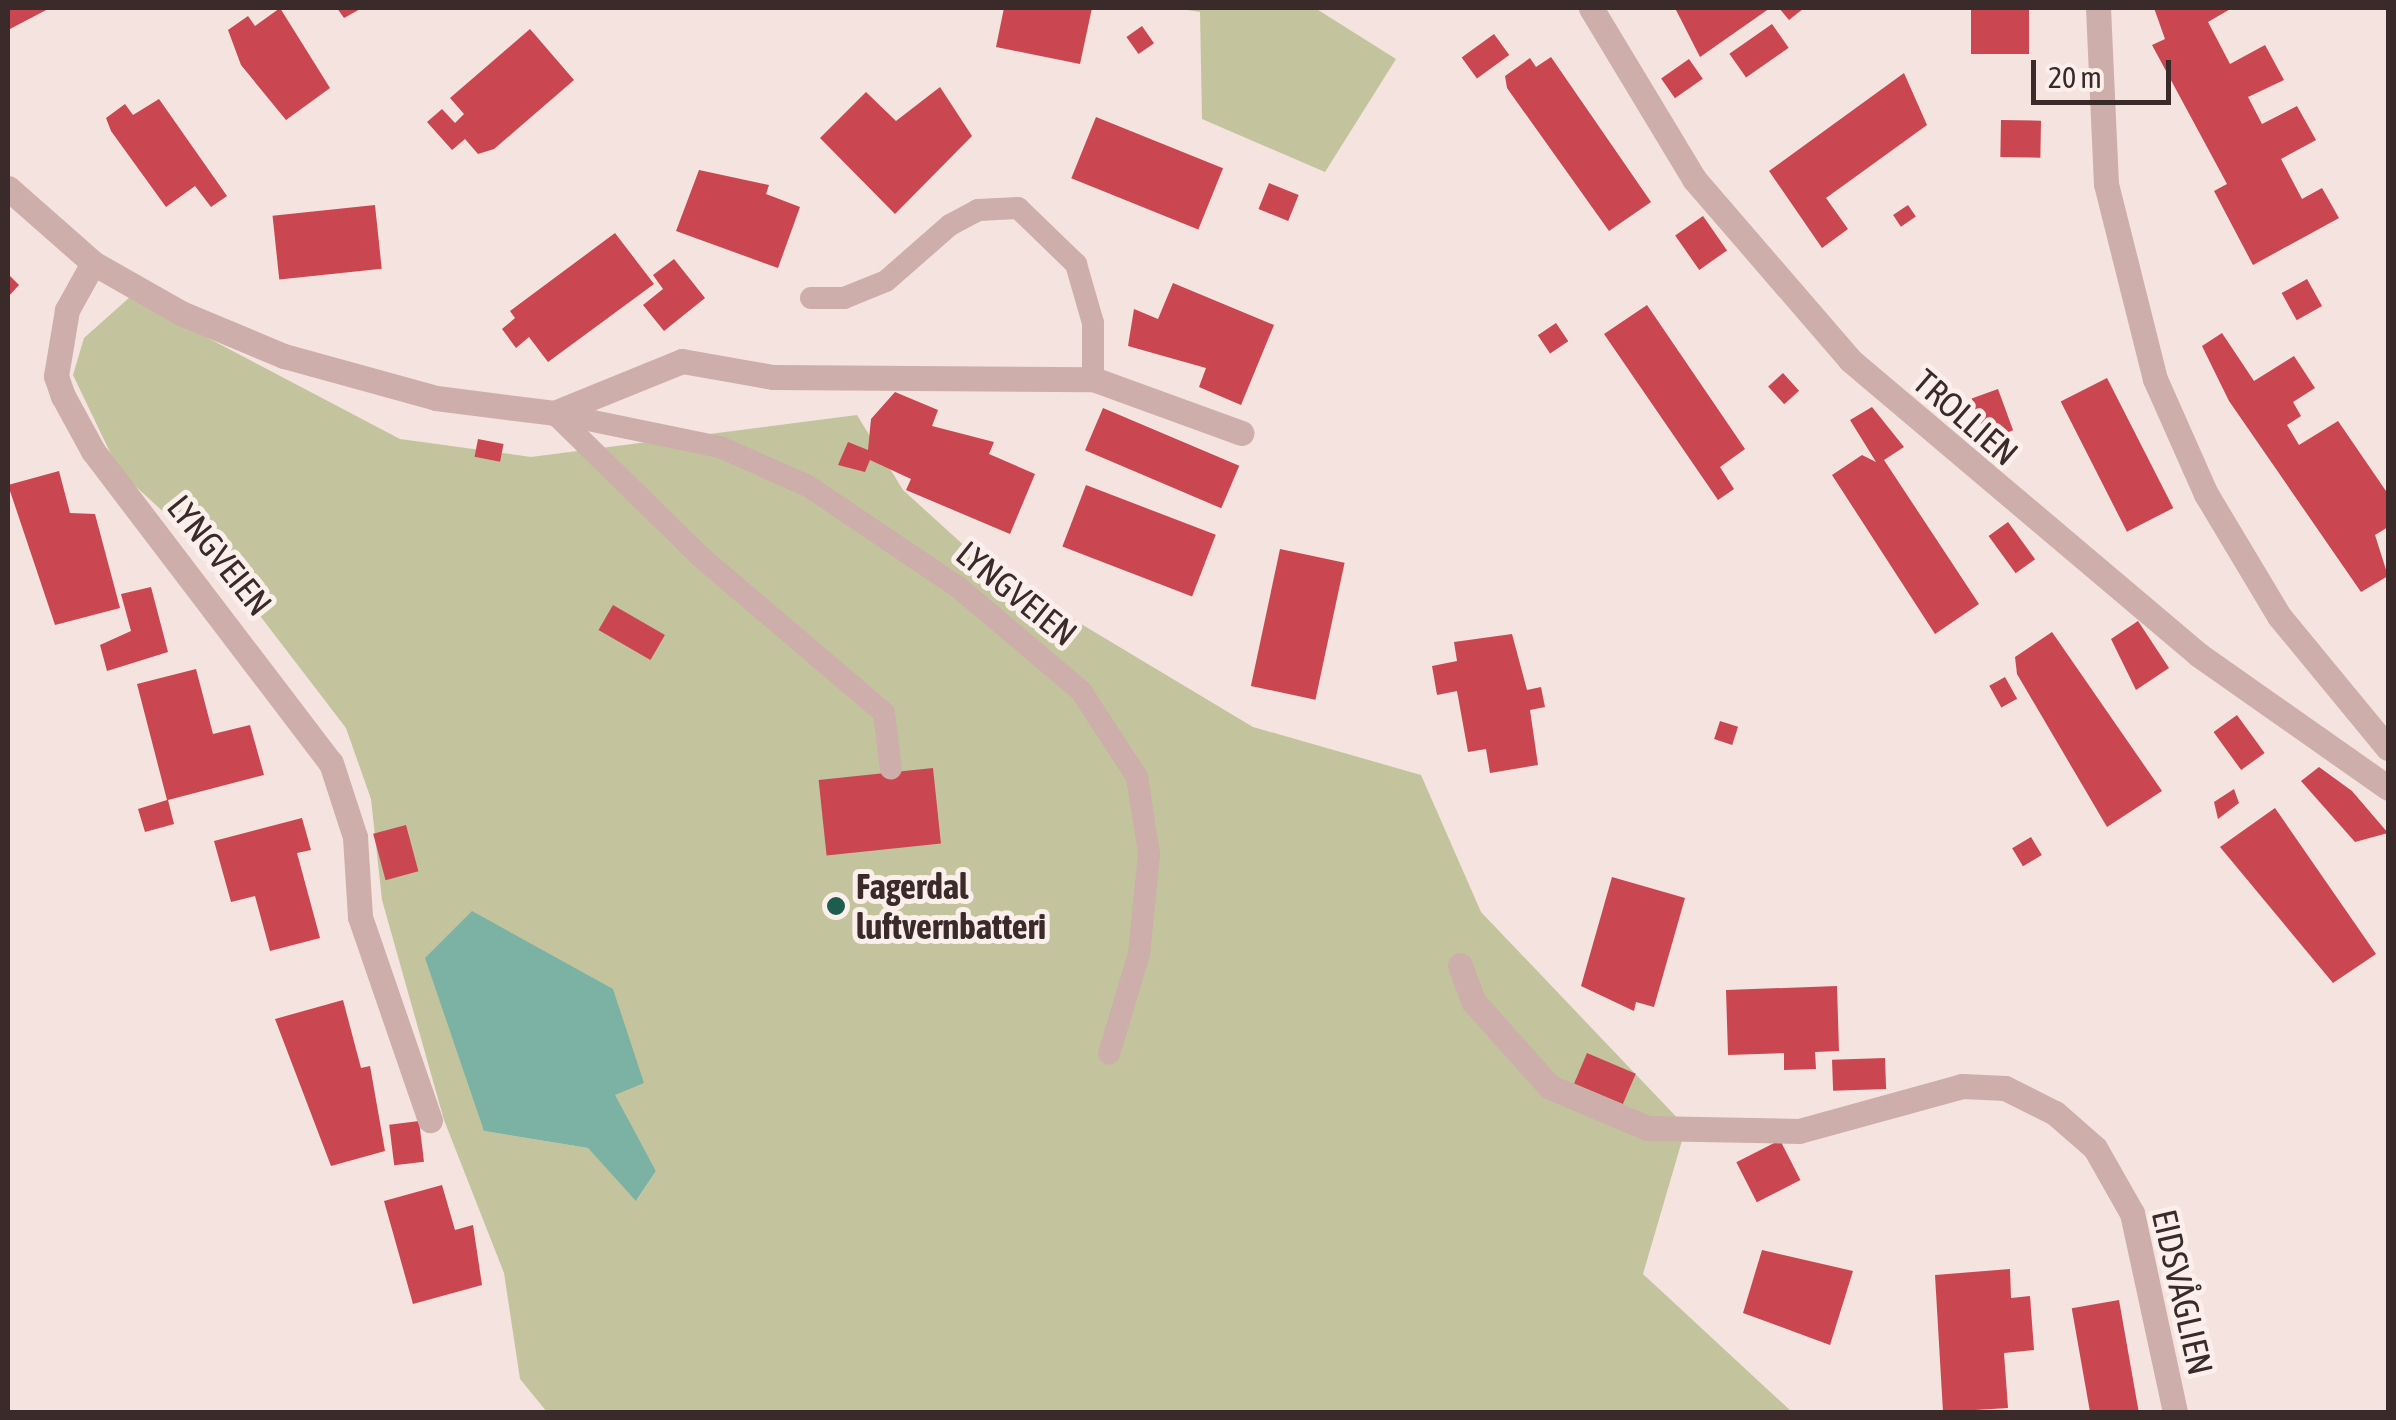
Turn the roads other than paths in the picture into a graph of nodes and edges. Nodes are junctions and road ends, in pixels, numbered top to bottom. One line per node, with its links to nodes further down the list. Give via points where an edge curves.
1 (1592, 8): 11 (street, TROLLIEN, via 1694,179 1850,360 2199,654)
2 (2098, 8): 9 (street, via 2106,184 2155,379 2206,494 2278,616)
3 (8, 188): 4 (street, LYNGVEIEN)
4 (93, 263): 7 (street, LYNGVEIEN, via 284,356 436,398); 14 (street, LYNGVEIEN, via 67,310 56,376 63,396 93,451 332,762 355,837 360,917)
5 (811, 298): 6 (lane, via 844,298 886,282 964,217 1018,208 1076,264 1093,323)
6 (1093, 379): 7 (street, LYNGVEIEN, via 789,378 682,361); 8 (street, LYNGVEIEN)
7 (554, 413): 10 (lane, via 702,558 884,714); 13 (lane, LYNGVEIEN, via 720,446 808,486 958,587 1081,691 1137,777 1148,840 1139,954)
8 (1241, 433)
9 (2388, 748)
10 (891, 769)
11 (2388, 788)
12 (1460, 966): 15 (street, EIDSVÅGLIEN, via 1474,1001 1550,1087 1647,1128 1799,1131 1962,1086 2005,1088 2055,1113 2095,1148 2132,1213)
13 (1110, 1054)
14 (430, 1120)
15 (2175, 1412)

